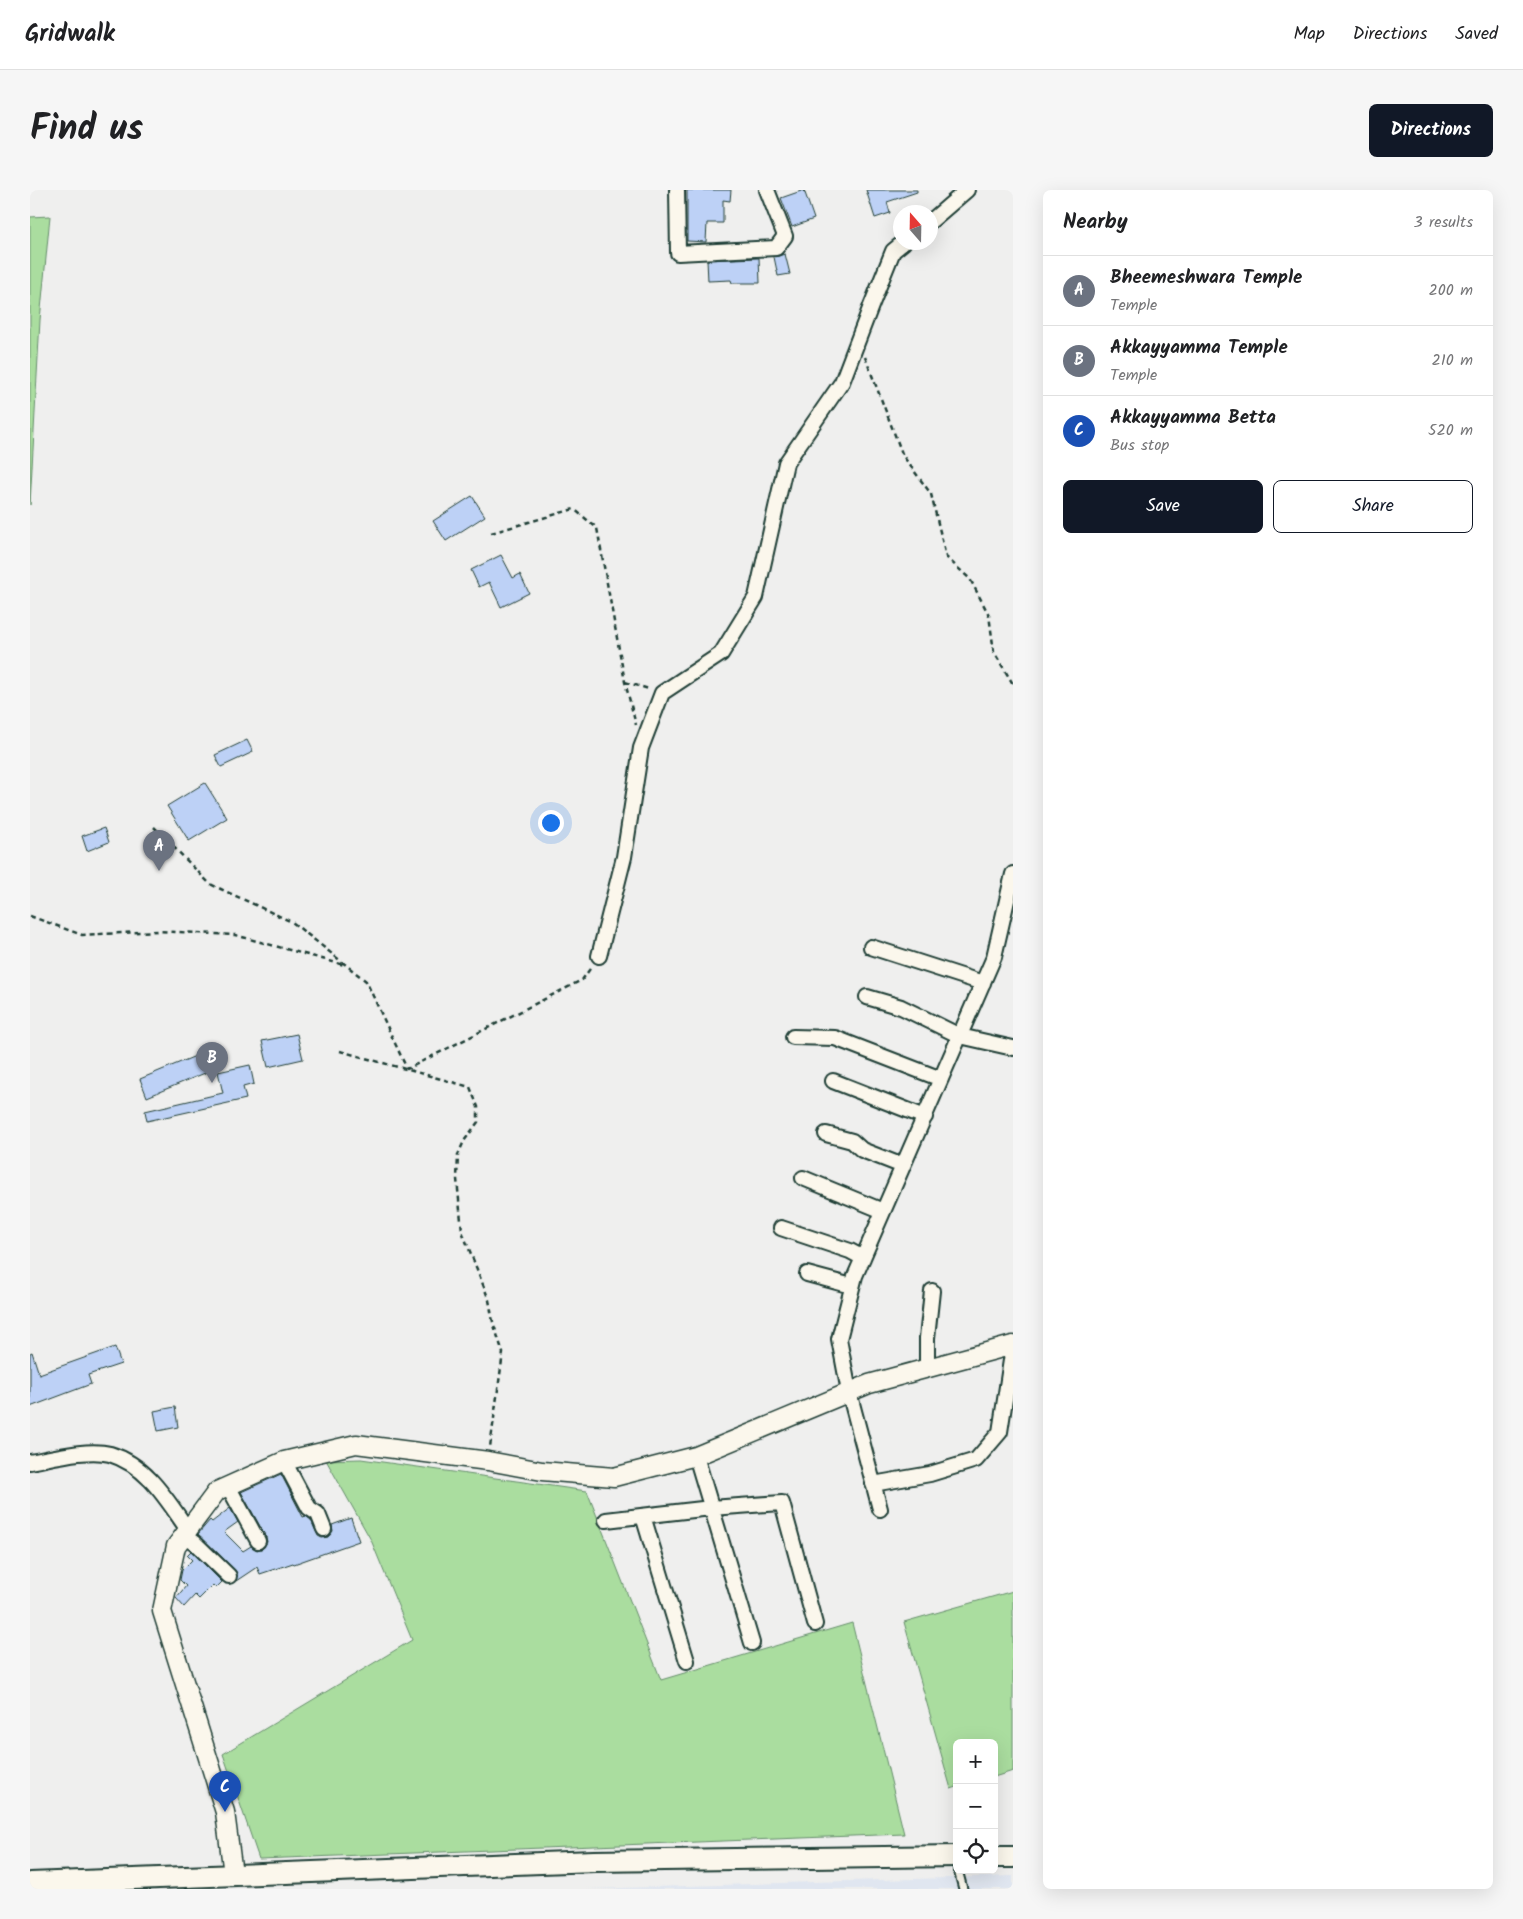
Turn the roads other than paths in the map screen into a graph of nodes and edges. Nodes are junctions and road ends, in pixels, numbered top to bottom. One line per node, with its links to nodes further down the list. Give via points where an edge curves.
1 (678, 190): 2 (street, via 678,252 776,248 785,236)
2 (767, 190)
3 (967, 190): 4 (street)
4 (938, 214)
5 (895, 250): 8 (street, via 842,382 786,463 756,597 721,654 662,693 642,748 624,857)
6 (1013, 874): 9 (street, via 994,957)
7 (871, 947): 9 (street)
8 (599, 956)
9 (983, 983): 11 (street)
10 (868, 997): 11 (street, via 901,1007)
11 (960, 1036): 13 (street); 14 (street)
12 (793, 1037): 14 (street, via 835,1038)
13 (1013, 1048)
14 (941, 1079): 16 (street)
15 (833, 1081): 16 (street)
16 (925, 1117): 18 (street)
17 (826, 1134): 18 (street, via 852,1142 862,1150)
18 (903, 1166): 20 (street)
19 (803, 1178): 20 (street)
20 (883, 1211): 22 (street)
21 (782, 1228): 22 (street)
22 (863, 1258): 24 (street)
23 (807, 1274): 24 (street)
24 (852, 1286): 28 (street, via 839,1339)
25 (932, 1291): 27 (street)
26 (1013, 1346): 27 (street); 32 (street, via 1000,1432 976,1460 930,1474)
27 (927, 1368): 28 (street)
28 (849, 1392): 29 (street); 32 (street)
29 (696, 1456): 30 (street, via 614,1477 542,1471 356,1444); 34 (street)
30 (284, 1461): 33 (street); 38 (street)
31 (30, 1462): 39 (street, via 77,1453 109,1454 132,1464 157,1486)
32 (873, 1484): 35 (street)
33 (228, 1486): 39 (street, via 218,1491); 40 (street)
34 (712, 1508): 36 (street); 42 (street, via 782,1503); 43 (street)
35 (880, 1509)
36 (643, 1516): 37 (street); 44 (street)
37 (606, 1520)
38 (324, 1529)
39 (186, 1533): 41 (street); 48 (street, via 176,1546 162,1611 225,1812)
40 (258, 1541)
41 (229, 1576)
42 (815, 1624)
43 (752, 1643)
44 (686, 1662)
45 (998, 1857): 46 (main road)
46 (1013, 1857)
47 (953, 1862): 48 (main road, via 594,1861)
48 (233, 1874): 50 (main road)
49 (959, 1874): 51 (lane)
50 (30, 1883)
51 (963, 1889)

